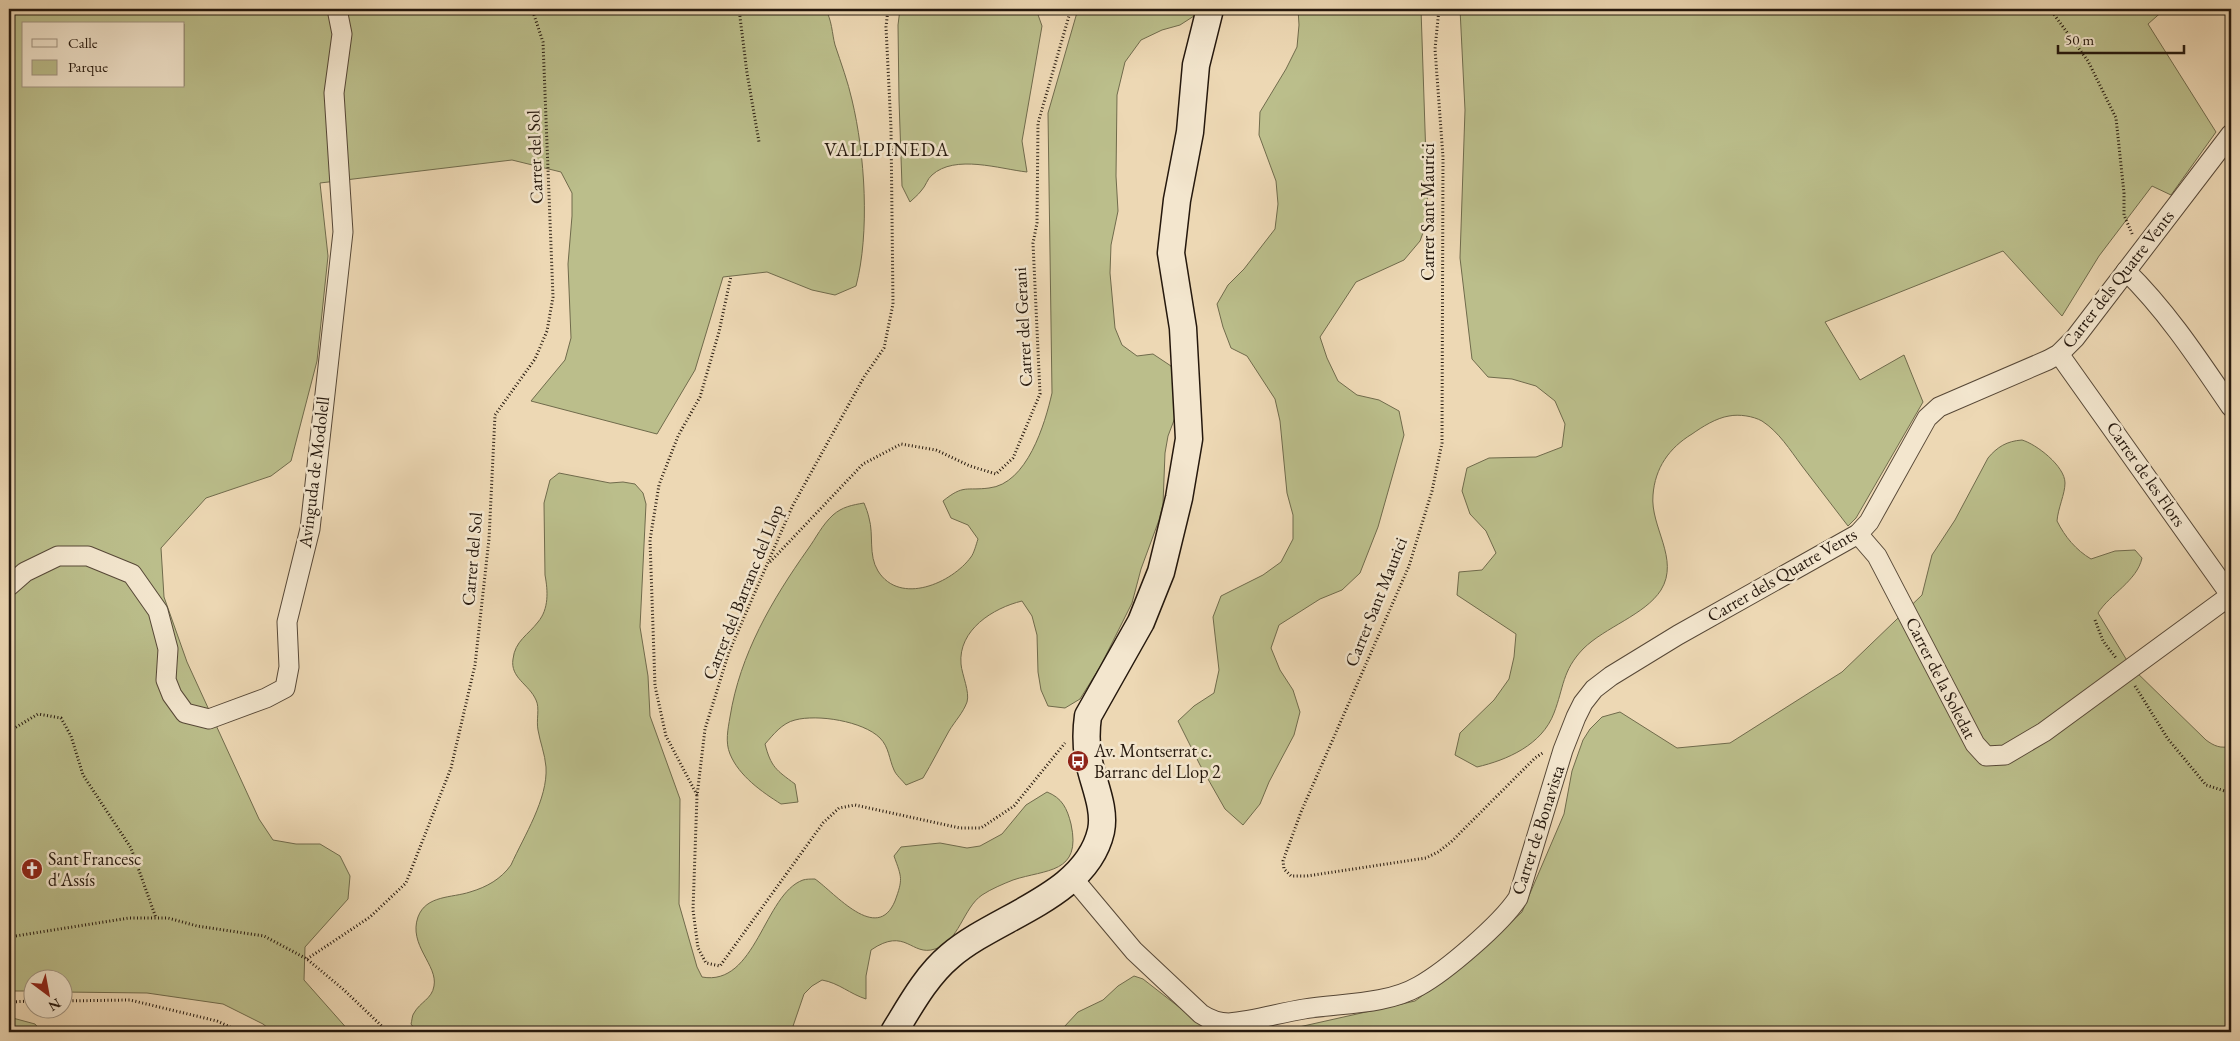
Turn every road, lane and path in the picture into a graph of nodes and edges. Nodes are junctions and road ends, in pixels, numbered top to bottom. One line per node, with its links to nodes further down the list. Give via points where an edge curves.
1 (337, 9): 18 (street, Avinguda de Modolell, via 342,34 334,93 344,232 310,529 287,622 289,667 285,688 209,718 185,713 166,680 168,649 158,611 132,574 88,556 58,556 25,572)
2 (532, 9): 30 (path, Carrer del Sol, via 543,42 553,297 547,331 536,359 495,414 489,539 475,665 450,768 406,883 370,917)
3 (739, 9): 10 (path)
4 (888, 9): 17 (path, Carrer del Barranc del Llop, via 893,304 884,348 864,377 792,507)
5 (1071, 9): 17 (path, Carrer del Gerani, via 1038,123 1037,223 1033,243 1040,394 1013,458 996,474 936,450 901,444 863,464)
6 (1210, 9): 22 (street, via 1196,65 1190,132 1171,253 1183,328 1189,440 1179,498 1162,572 1141,622)
7 (1438, 9): 24 (path, Carrer Sant Maurici, via 1435,50 1443,157 1442,443 1432,491 1408,566 1301,812 1283,861 1284,869 1291,876 1307,876 1426,858 1451,842 1535,758 1549,751)
8 (2050, 9): 11 (path, via 2088,61 2116,118 2124,215 2131,234)
9 (2231, 134): 11 (street, Carrer dels Quatre Vents)
10 (759, 142)
11 (2143, 246): 12 (street, Carrer dels Quatre Vents)
12 (2126, 271): 14 (street, Carrer dels Quatre Vents); 15 (street, via 2148,295)
13 (731, 276): 26 (path, via 720,332 700,397 678,436 659,485 650,540 655,686 666,736)
14 (2059, 354): 16 (street, Carrer dels Quatre Vents, via 1939,407 1927,418 1869,522); 19 (street, Carrer de les Flors)
15 (2231, 406)
16 (1858, 534): 21 (street, Carrer de la Soledat, via 1881,564 1975,744 1986,756 2004,755 2044,732); 24 (street, Carrer dels Quatre Vents, via 1611,676 1583,702)
17 (767, 564): 26 (path, Carrer del Barranc del Llop, via 729,652 705,729)
18 (9, 586)
19 (2231, 595): 21 (street)
20 (2095, 620): 21 (path, via 2103,641)
21 (2127, 672): 25 (path, via 2168,739 2206,785)
22 (1088, 716): 26 (path, Carrer del Barranc del Llop, via 1014,806 981,828 960,828 855,805 839,808 823,823 720,966 706,963 698,948 693,910); 27 (street, via 1088,758 1102,818 1094,849)
23 (9, 735): 28 (path, via 13,729 38,714 61,718 71,736 83,775 131,848)
24 (1563, 750): 27 (street, Carrer de Bonavista, via 1518,898 1478,940 1431,978 1418,987 1379,999 1229,1023 1212,1021 1134,951)
25 (2231, 793)
26 (697, 796)
27 (1072, 877): 36 (street, via 1064,887 992,927 948,957 924,984)
28 (156, 918): 29 (path, via 129,918); 30 (path, via 264,936)
29 (9, 937)
30 (307, 959): 35 (path)
31 (22, 1001): 33 (path)
32 (72, 1001): 34 (path, via 130,1000 217,1021)
33 (9, 1002)
34 (241, 1032)
35 (388, 1032)
36 (894, 1032)

